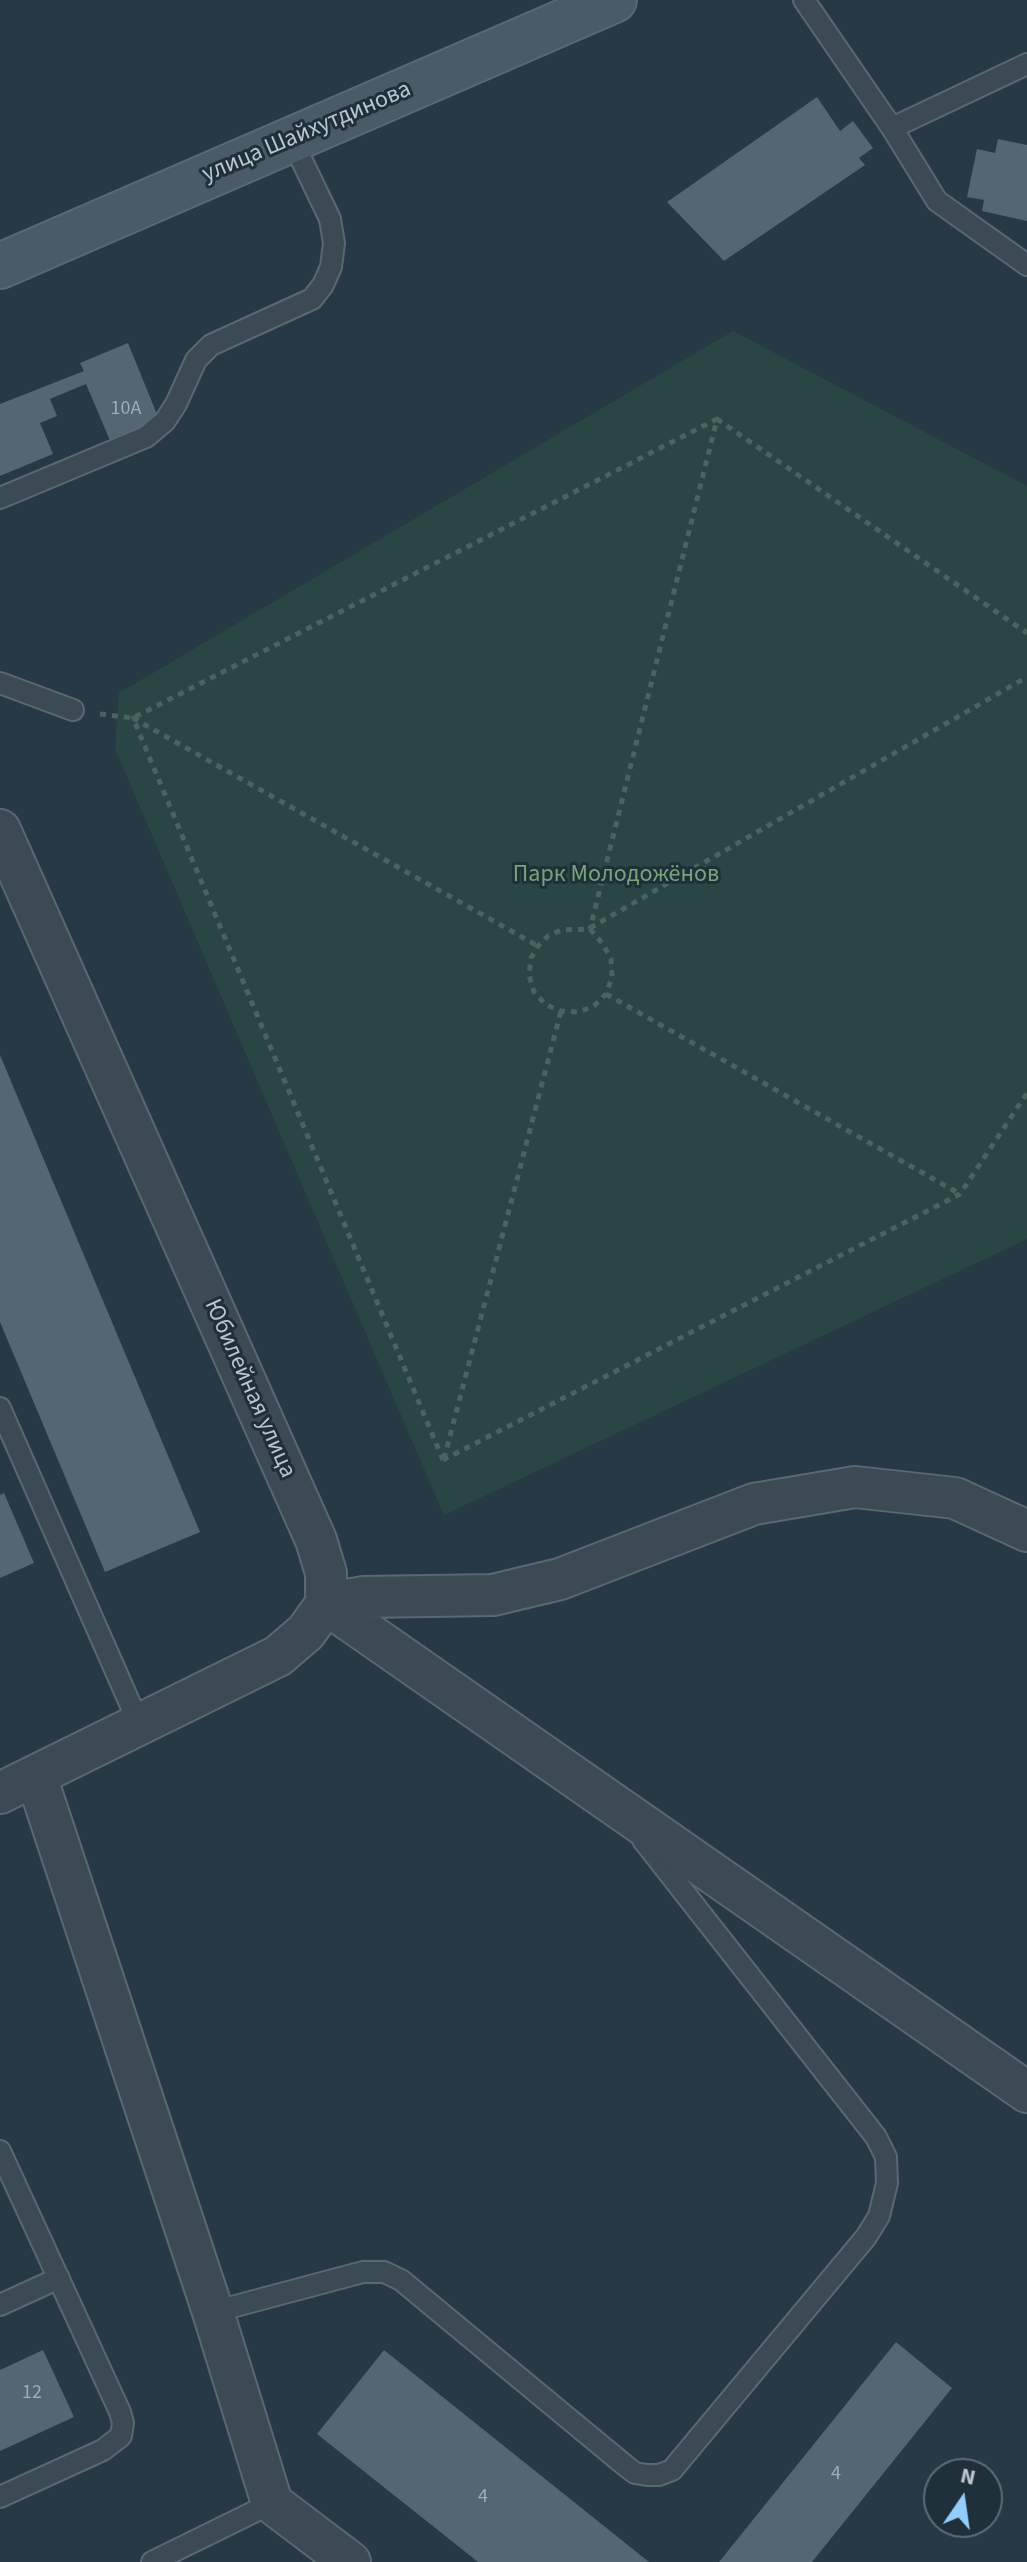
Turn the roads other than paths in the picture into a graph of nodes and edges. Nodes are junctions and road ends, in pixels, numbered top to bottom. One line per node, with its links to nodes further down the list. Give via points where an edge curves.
1 (614, 0): 5 (main road, улица Шайхутдинова)
2 (804, 0): 4 (lane)
3 (1027, 64): 4 (lane)
4 (892, 128): 6 (lane, via 937,201)
5 (292, 140): 7 (main road, улица Шайхутдинова); 8 (lane, via 330,219 334,243 331,267 312,299 211,345 196,360 165,421 146,437)
6 (1027, 265)
7 (0, 266)
8 (0, 498)
9 (0, 683): 10 (lane)
10 (73, 710)
11 (0, 830): 15 (street, Юбилейная улица, via 316,1540 326,1573)
12 (0, 1408): 13 (lane)
13 (8, 1446): 16 (lane)
14 (1027, 1531): 15 (street, via 955,1498 855,1487 754,1504 560,1579 493,1595 364,1597)
15 (326, 1604): 16 (street, via 306,1632 278,1656); 19 (street)
16 (139, 1724): 17 (street)
17 (36, 1776): 18 (street); 24 (street)
18 (0, 1793)
19 (618, 1807): 20 (street); 24 (lane, via 876,2137 886,2157 887,2183 879,2216 851,2258 672,2470 659,2475 635,2473 401,2280 384,2272 363,2272)
20 (1027, 2092)
21 (0, 2151): 22 (lane)
22 (59, 2278): 23 (lane); 25 (lane, via 120,2412 121,2436 103,2450)
23 (0, 2305)
24 (213, 2312): 26 (street)
25 (0, 2497)
26 (272, 2503): 27 (lane); 28 (street)
27 (152, 2562)
28 (350, 2562)

